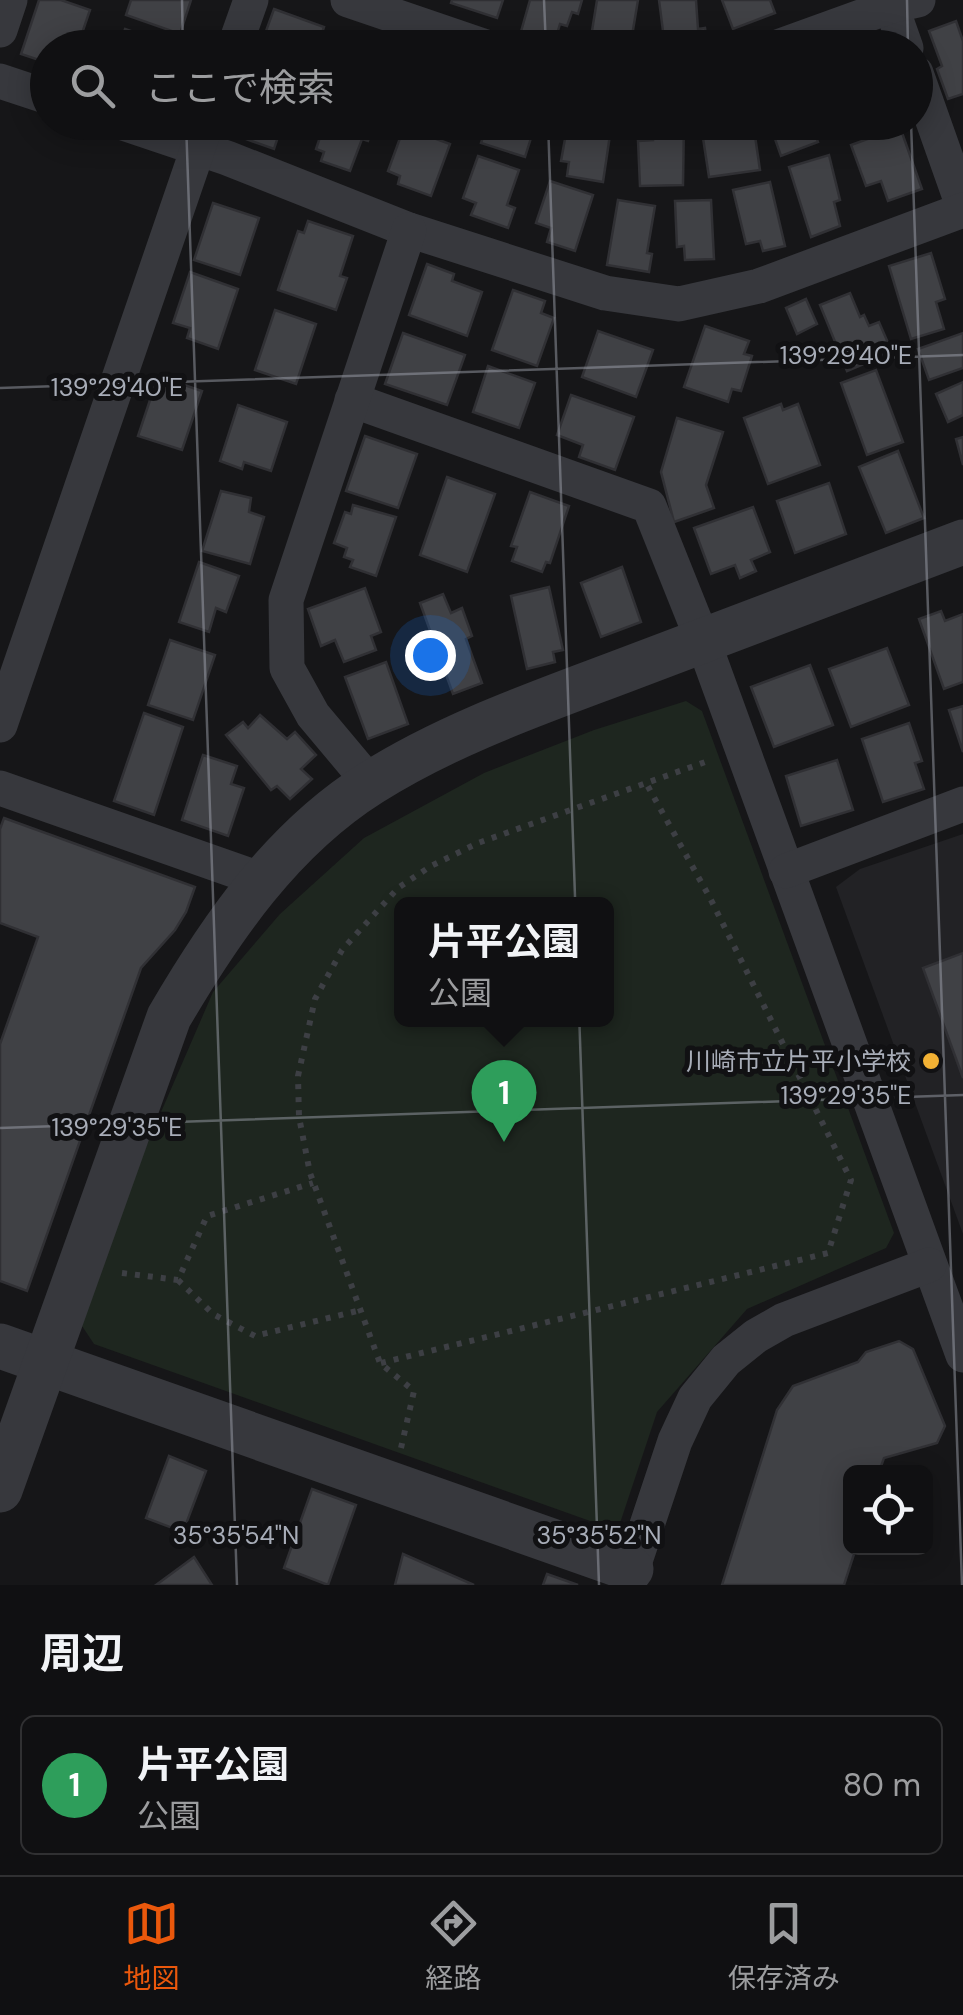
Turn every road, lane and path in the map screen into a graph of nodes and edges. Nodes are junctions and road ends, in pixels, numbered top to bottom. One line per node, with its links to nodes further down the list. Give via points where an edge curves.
1 (10, 0): 5 (street)
2 (251, 0): 6 (street)
3 (348, 0): 7 (street)
4 (899, 2): 8 (street); 9 (street)
5 (0, 30)
6 (240, 30)
7 (436, 30)
8 (824, 30)
9 (903, 30)
10 (0, 81): 11 (street)
11 (30, 91)
12 (933, 122): 15 (street)
13 (201, 140): 20 (street)
14 (211, 140): 16 (street)
15 (963, 208): 16 (street, via 759,286 679,304 605,294)
16 (409, 230): 17 (street)
17 (352, 400): 19 (street, via 649,506); 22 (street, via 286,600 288,668 313,716)
18 (963, 542): 19 (street)
19 (703, 640): 21 (street); 22 (street, via 486,723)
20 (0, 725)
21 (742, 749): 23 (path); 26 (street)
22 (370, 783): 27 (street)
23 (646, 783): 28 (path, via 431,866 398,888 342,950 315,1000 298,1076); 36 (path, via 851,1180 828,1253)
24 (0, 788): 27 (street)
25 (963, 804): 26 (street)
26 (786, 871): 29 (street)
27 (262, 880): 35 (street, via 210,946 169,1017)
28 (313, 1183): 31 (path, via 207,1216); 32 (path)
29 (929, 1265): 34 (street); 39 (street, via 784,1320 726,1360 694,1398)
30 (112, 1272): 31 (path)
31 (178, 1280): 32 (path, via 213,1314 255,1336)
32 (361, 1310): 36 (path)
33 (0, 1346): 35 (street)
34 (963, 1355)
35 (46, 1362): 37 (street); 38 (street)
36 (380, 1363): 37 (path, via 414,1391)
37 (392, 1486): 39 (street)
38 (0, 1490)
39 (629, 1577)

